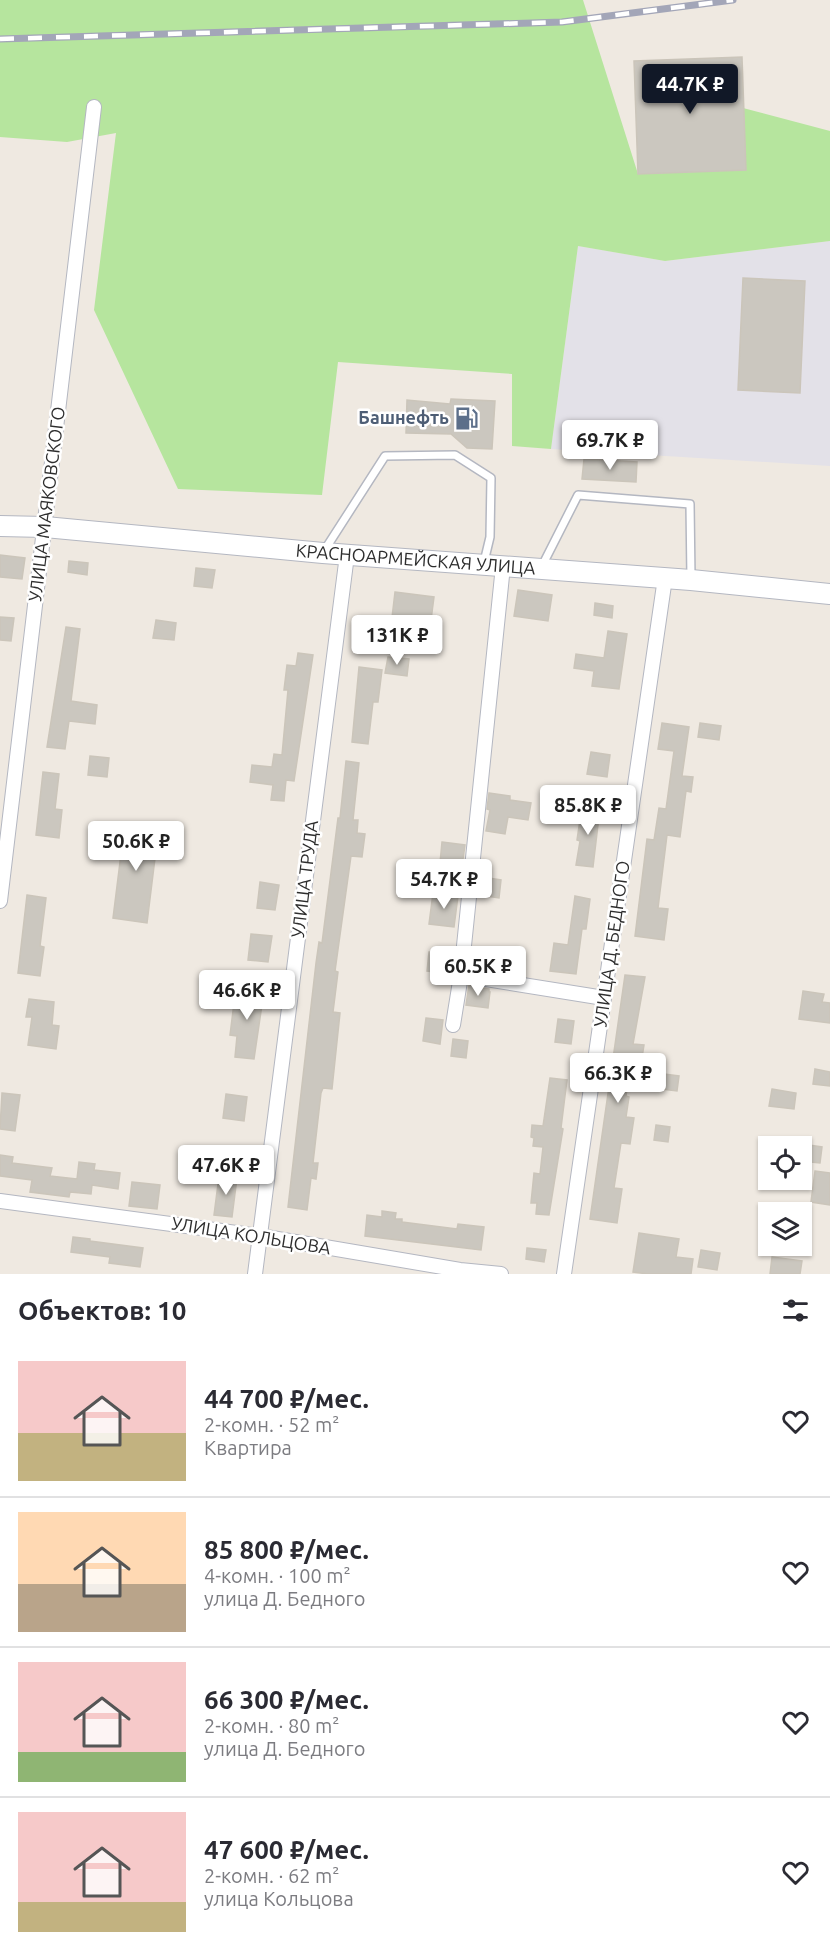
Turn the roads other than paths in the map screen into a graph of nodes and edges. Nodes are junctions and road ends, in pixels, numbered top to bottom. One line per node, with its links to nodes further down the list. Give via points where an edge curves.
1 (94, 108): 3 (street, УЛИЦА МАЯКОВСКОГО)
2 (0, 525): 3 (main road, КРАСНОАРМЕЙСКАЯ УЛИЦА)
3 (45, 527): 4 (main road, КРАСНОАРМЕЙСКАЯ УЛИЦА); 12 (street, УЛИЦА МАЯКОВСКОГО)
4 (323, 553): 5 (main road, КРАСНОАРМЕЙСКАЯ УЛИЦА); 6 (lane, via 385,456 455,455 491,478 490,537)
5 (346, 555): 6 (main road, КРАСНОАРМЕЙСКАЯ УЛИЦА); 17 (street, УЛИЦА ТРУДА)
6 (483, 565): 7 (main road, КРАСНОАРМЕЙСКАЯ УЛИЦА)
7 (503, 566): 8 (main road, КРАСНОАРМЕЙСКАЯ УЛИЦА); 13 (street)
8 (540, 569): 9 (main road, КРАСНОАРМЕЙСКАЯ УЛИЦА); 10 (lane, via 579,495 690,504)
9 (665, 578): 10 (main road, КРАСНОАРМЕЙСКАЯ УЛИЦА); 14 (street, УЛИЦА Д. БЕДНОГО)
10 (692, 580): 11 (main road, КРАСНОАРМЕЙСКАЯ УЛИЦА)
11 (830, 594)
12 (0, 901)
13 (461, 975): 14 (street); 15 (street)
14 (604, 998): 21 (street, УЛИЦА Д. БЕДНОГО)
15 (453, 1025)
16 (0, 1201): 17 (street, УЛИЦА КОЛЬЦОВА)
17 (260, 1236): 18 (street, УЛИЦА КОЛЬЦОВА); 19 (street, УЛИЦА ТРУДА)
18 (460, 1272): 20 (street, УЛИЦА КОЛЬЦОВА)
19 (255, 1274)
20 (501, 1274)
21 (564, 1274)

